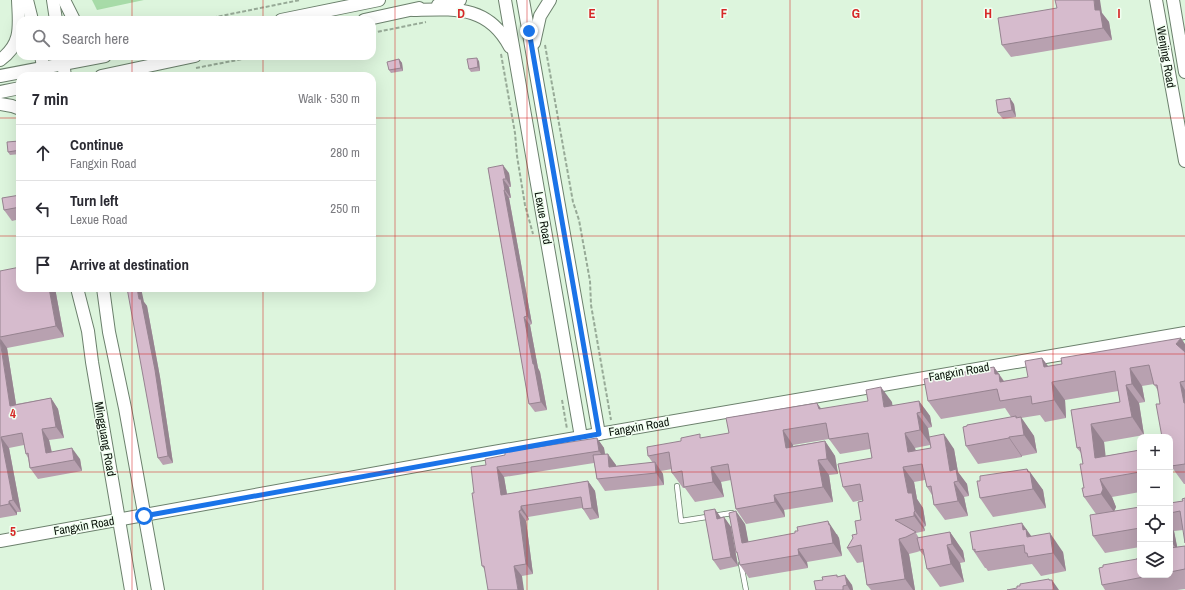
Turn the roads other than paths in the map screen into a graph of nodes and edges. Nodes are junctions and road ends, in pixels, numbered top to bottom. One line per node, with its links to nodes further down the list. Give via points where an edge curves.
1 (18, 0): 13 (street)
2 (27, 0): 14 (street)
3 (53, 0): 15 (street)
4 (64, 0): 16 (street)
5 (379, 0): 17 (street)
6 (460, 0): 12 (street)
7 (505, 0): 21 (street, Lexue Road)
8 (523, 0): 20 (street, Lexue Road)
9 (550, 0): 20 (street, via 540,16)
10 (1156, 0): 38 (street, Wenjing Road)
11 (1173, 0): 31 (street, Wenjing Road)
12 (413, 10): 18 (street); 21 (street, via 464,11 485,18 504,35)
13 (19, 16)
14 (31, 16)
15 (55, 16)
16 (72, 16)
17 (301, 16)
18 (376, 18)
19 (16, 41): 22 (street, via 11,51)
20 (533, 56): 42 (street, Lexue Road)
21 (515, 59): 43 (street, Lexue Road)
22 (0, 60)
23 (42, 60): 28 (street)
24 (89, 60): 27 (street)
25 (177, 60): 26 (street)
26 (164, 63): 29 (street); 30 (street)
27 (64, 66): 28 (street)
28 (44, 72)
29 (120, 72)
30 (143, 72)
31 (1185, 72)
32 (16, 75): 33 (street)
33 (0, 76)
34 (16, 89): 35 (street)
35 (0, 92)
36 (0, 104): 37 (street)
37 (16, 108)
38 (1185, 161)
39 (78, 292): 46 (street, Mingguang Road, via 88,331)
40 (104, 292): 45 (street, Mingguang Road)
41 (1185, 333): 42 (street, Fangxin Road)
42 (599, 434): 43 (street, Fangxin Road)
43 (574, 438): 45 (street, Fangxin Road)
44 (676, 486): 47 (lane, via 680,521 732,513)
45 (144, 516): 46 (street, Fangxin Road); 51 (street, Mingguang Road)
46 (120, 520): 48 (street, Fangxin Road); 50 (street, Mingguang Road)
47 (733, 520)
48 (0, 541)
49 (740, 556): 52 (lane)
50 (131, 590)
51 (158, 590)
52 (746, 590)

